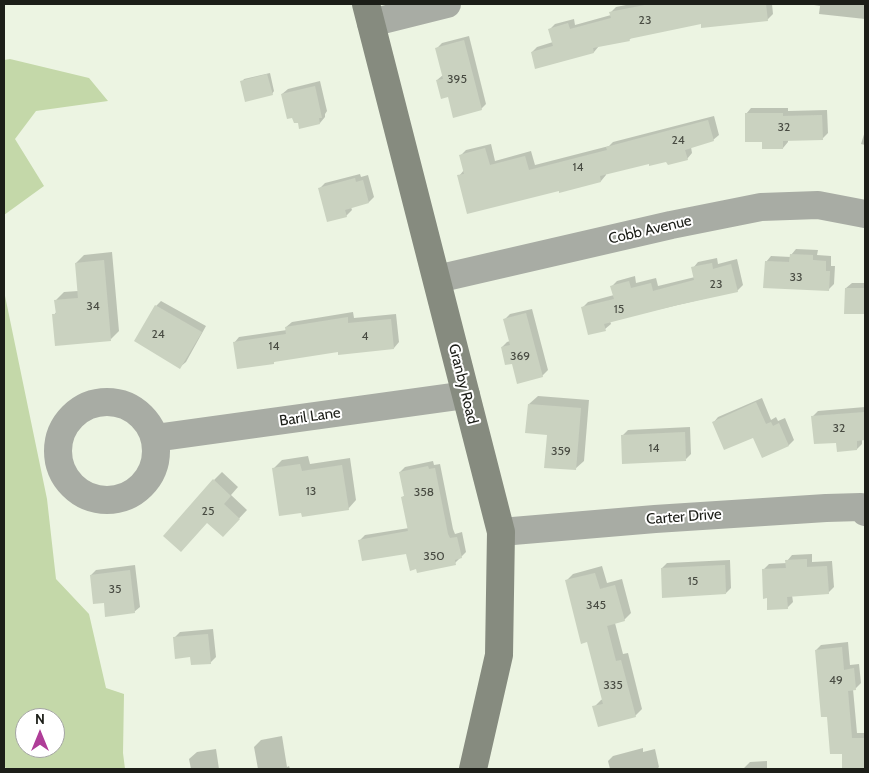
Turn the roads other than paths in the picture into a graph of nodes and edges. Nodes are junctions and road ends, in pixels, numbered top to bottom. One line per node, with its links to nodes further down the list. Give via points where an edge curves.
1 (446, 4): 2 (street)
2 (368, 13): 4 (main road, Granby Road)
3 (865, 214): 4 (street, Cobb Avenue, via 818,205 762,207)
4 (437, 279): 5 (main road, Granby Road)
5 (466, 395): 6 (street, Baril Lane); 8 (main road, Granby Road)
6 (155, 438)
7 (865, 512): 8 (street, Carter Drive, via 861,507 826,508 655,518)
8 (502, 532): 9 (main road, Granby Road, via 500,655)
9 (473, 769)

